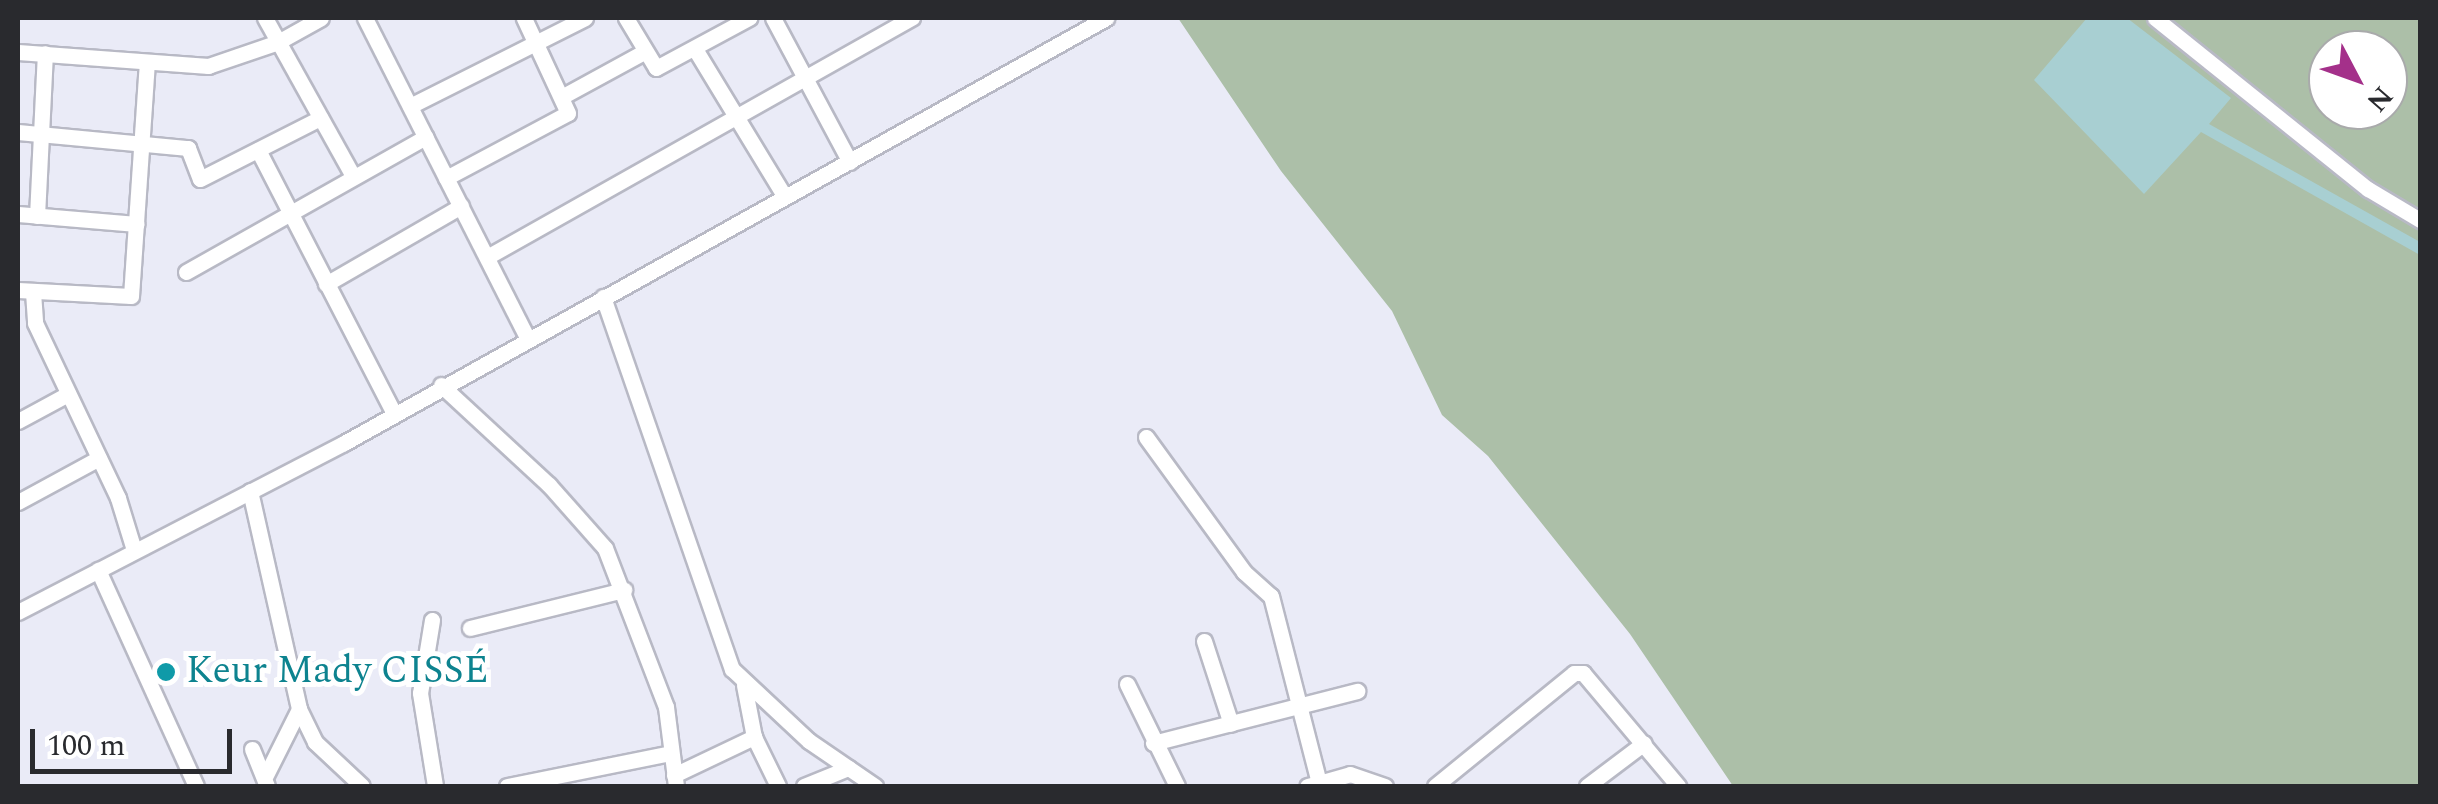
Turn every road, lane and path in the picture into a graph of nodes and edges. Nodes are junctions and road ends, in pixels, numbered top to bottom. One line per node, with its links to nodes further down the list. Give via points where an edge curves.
1 (265, 18): 13 (street)
2 (321, 18): 13 (street)
3 (386, 18): 12 (street)
4 (524, 18): 14 (street)
5 (585, 18): 14 (street)
6 (626, 18): 17 (street)
7 (749, 18): 15 (street)
8 (772, 18): 20 (street)
9 (912, 18): 20 (street)
10 (1106, 18): 30 (street)
11 (2155, 18): 38 (street, via 2368,189)
12 (368, 22): 22 (street)
13 (278, 42): 19 (street, via 208,66); 24 (street)
14 (537, 42): 21 (street); 22 (street)
15 (695, 49): 17 (street, via 656,68); 23 (street)
16 (18, 52): 18 (street)
17 (644, 52): 21 (street)
18 (46, 53): 19 (street); 26 (street)
19 (147, 62): 28 (street)
20 (806, 81): 23 (street); 30 (street)
21 (565, 95): 32 (street, via 570,106 563,120)
22 (410, 106): 27 (street)
23 (738, 117): 33 (street); 40 (street)
24 (320, 118): 29 (street); 31 (street)
25 (18, 132): 26 (street)
26 (42, 134): 28 (street); 37 (street)
27 (426, 137): 31 (street); 32 (street)
28 (142, 142): 29 (street, via 192,150 200,179); 39 (street)
29 (258, 150): 35 (street)
30 (850, 162): 33 (street)
31 (353, 176): 35 (street)
32 (446, 178): 34 (street)
33 (785, 197): 44 (street)
34 (461, 206): 40 (street); 42 (street)
35 (288, 211): 41 (street); 42 (street)
36 (18, 214): 37 (street)
37 (37, 216): 39 (street)
38 (2420, 220)
39 (137, 224): 43 (street, via 131,296)
40 (487, 258): 47 (street)
41 (186, 272)
42 (326, 284): 50 (street)
43 (25, 291): 45 (street)
44 (603, 297): 47 (street); 64 (street, via 724,647)
45 (35, 324): 46 (street); 49 (street)
46 (18, 333)
47 (526, 336): 48 (street)
48 (440, 385): 50 (street); 58 (street, via 593,528)
49 (68, 394): 51 (street); 53 (street)
50 (394, 413): 54 (street)
51 (18, 421)
52 (1146, 437): 66 (street, via 1244,572 1271,596)
53 (99, 458): 55 (street); 56 (street)
54 (250, 491): 56 (street); 67 (street)
55 (18, 502)
56 (134, 550): 57 (street)
57 (98, 570): 59 (street); 78 (street)
58 (624, 590): 61 (street); 73 (street, via 666,707)
59 (18, 612)
60 (432, 620): 80 (street, via 420,693)
61 (470, 628)
62 (1204, 640): 68 (street)
63 (1127, 684): 70 (street)
64 (744, 685): 69 (street); 74 (street)
65 (1356, 691): 66 (street)
66 (1303, 707): 68 (street); 77 (street)
67 (299, 708): 75 (street); 79 (street, via 315,742)
68 (1231, 724): 70 (street)
69 (754, 737): 76 (street); 82 (street)
70 (1154, 743): 85 (street)
71 (1644, 743): 87 (street, via 1590,677 1574,674); 88 (street); 89 (street)
72 (252, 749): 75 (street)
73 (671, 753): 76 (street); 81 (street)
74 (854, 775): 83 (street); 84 (street)
75 (266, 781)
76 (675, 781)
77 (1313, 785): 86 (street, via 1350,774)
78 (196, 786)
79 (362, 786)
80 (435, 786)
81 (511, 786)
82 (778, 786)
83 (804, 786)
84 (875, 786)
85 (1176, 786)
86 (1385, 786)
87 (1435, 786)
88 (1587, 786)
89 (1678, 786)

